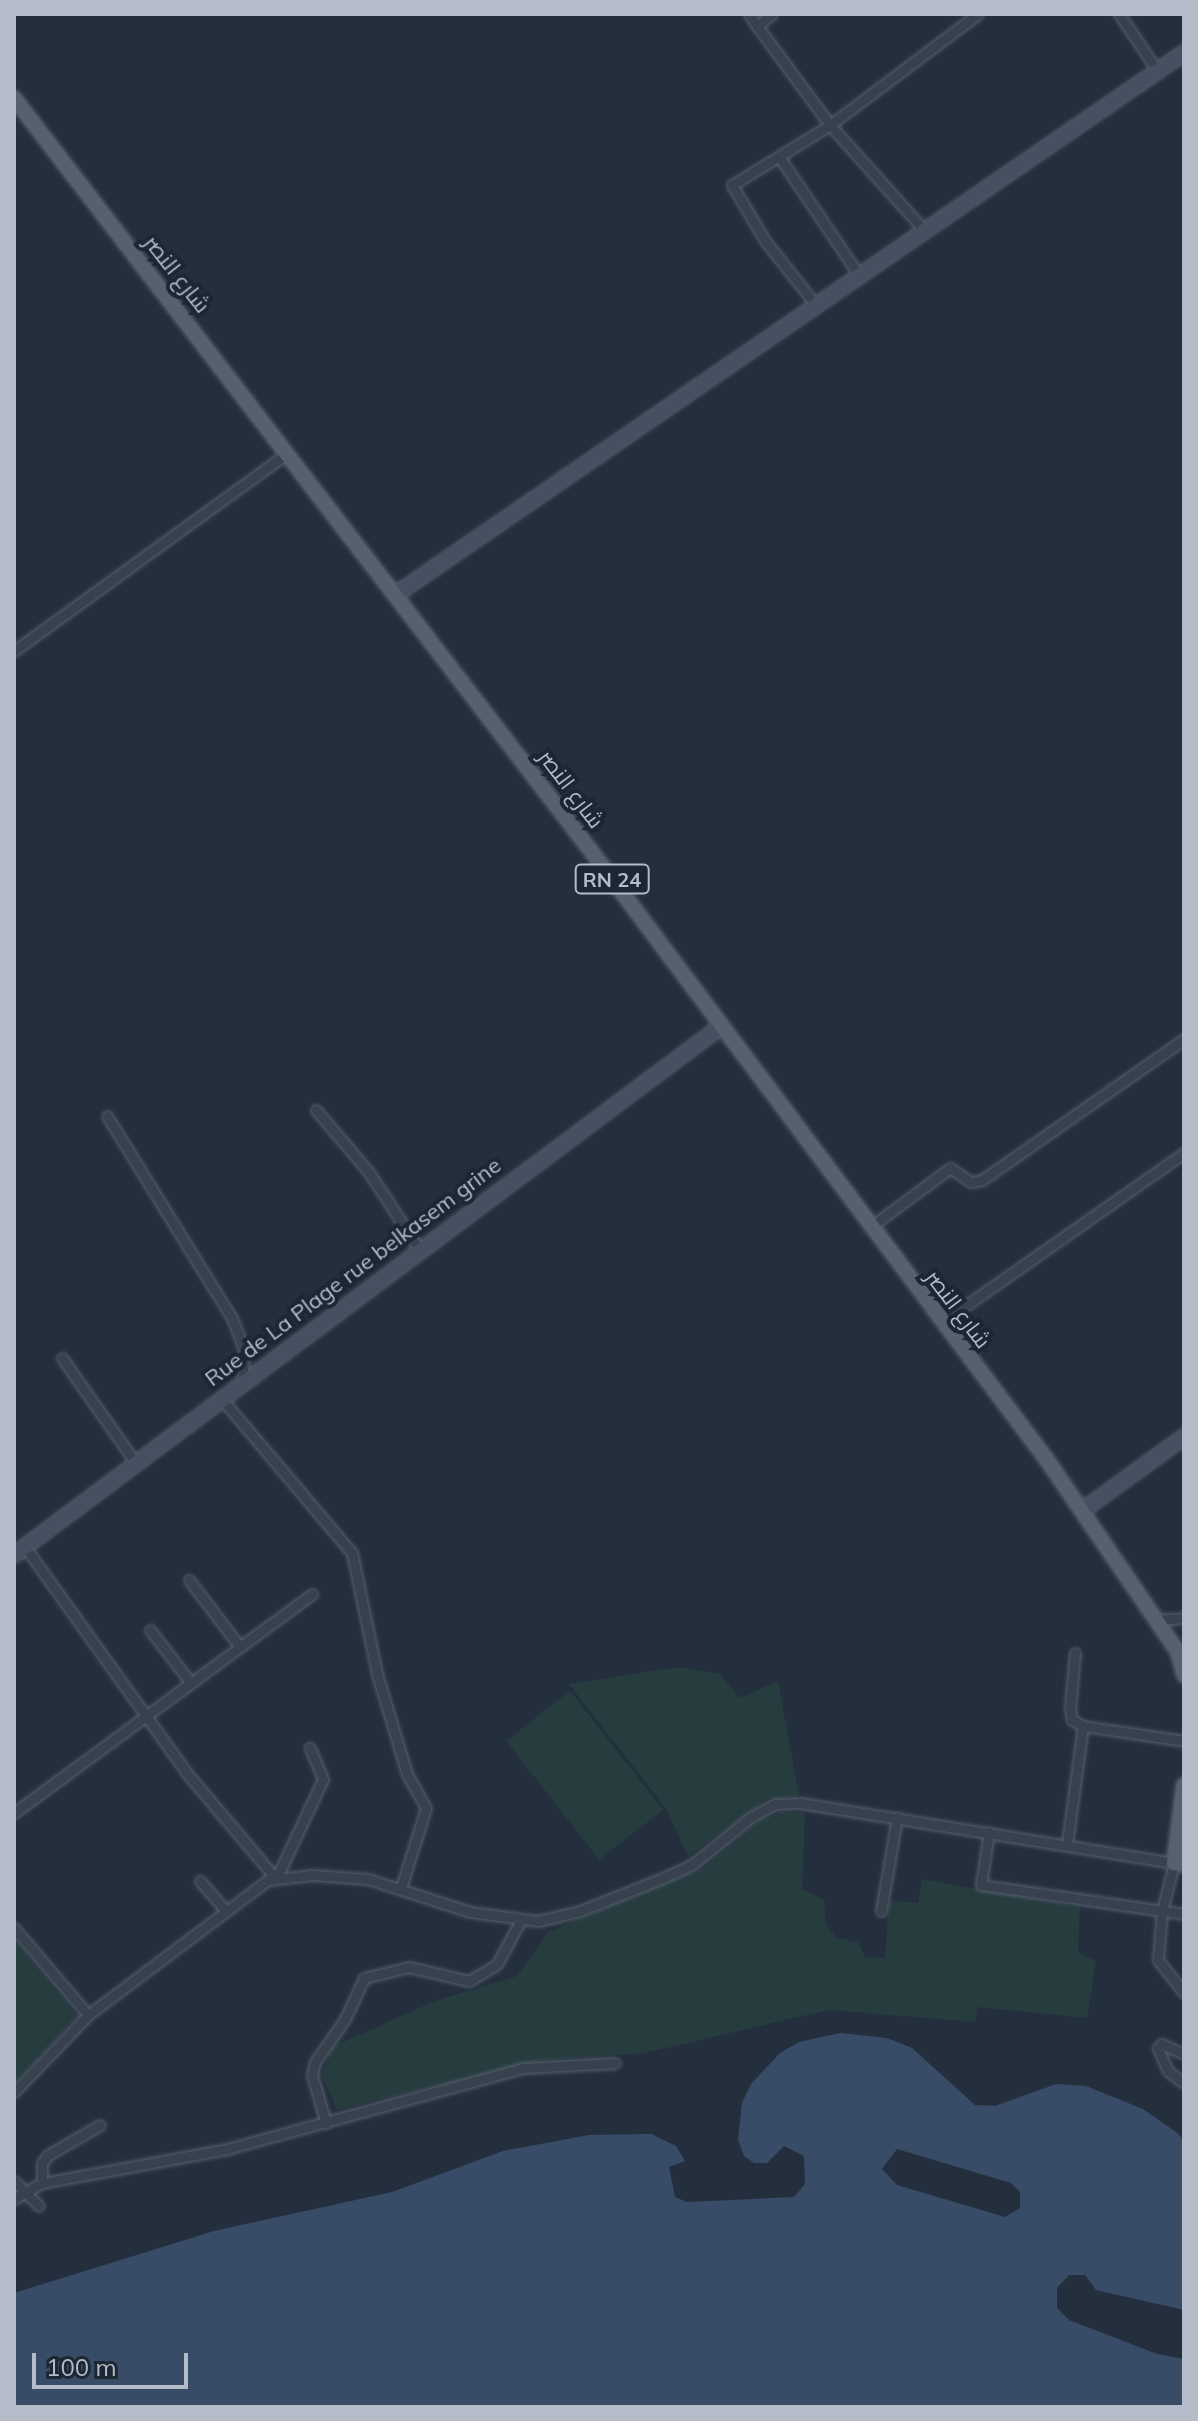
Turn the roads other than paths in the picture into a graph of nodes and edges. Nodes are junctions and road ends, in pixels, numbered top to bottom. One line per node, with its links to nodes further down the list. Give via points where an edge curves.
1 (749, 14): 5 (street)
2 (772, 14): 5 (street)
3 (978, 14): 9 (street)
4 (1119, 14): 7 (street)
5 (757, 26): 9 (street)
6 (1184, 53): 7 (street)
7 (1157, 70): 11 (street)
8 (14, 98): 14 (main road, شارع النصر / RN 24)
9 (830, 125): 10 (street); 11 (street)
10 (780, 158): 12 (street); 13 (street, via 732,185 766,242)
11 (924, 230): 12 (street)
12 (859, 275): 13 (street)
13 (815, 304): 15 (street)
14 (288, 453): 15 (main road, شارع النصر / RN 24); 16 (street)
15 (395, 595): 17 (main road, شارع النصر / RN 24)
16 (14, 651)
17 (720, 1027): 22 (main road, شارع النصر / RN 24); 23 (street, Rue de La Plage rue belkasem grine)
18 (1184, 1039): 22 (street, via 982,1180 971,1182 950,1168)
19 (316, 1110): 23 (street, via 368,1171)
20 (107, 1116): 26 (street, via 232,1318 244,1350)
21 (1184, 1153): 24 (street)
22 (869, 1228): 24 (main road, شارع النصر / RN 24)
23 (419, 1249): 26 (street, Rue de La Plage rue belkasem grine)
24 (941, 1323): 30 (main road, شارع النصر / RN 24)
25 (62, 1358): 29 (street)
26 (243, 1381): 27 (street, Rue de La Plage rue belkasem grine)
27 (221, 1398): 29 (street, Rue de La Plage rue belkasem grine); 53 (street, via 352,1553 377,1674 407,1774 426,1808)
28 (1184, 1437): 30 (street)
29 (135, 1462): 31 (street, Rue de La Plage rue belkasem grine)
30 (1083, 1510): 35 (main road, شارع النصر / RN 24)
31 (19, 1551): 41 (street)
32 (189, 1580): 37 (street)
33 (312, 1594): 37 (street)
34 (1184, 1618): 35 (street)
35 (1157, 1620): 39 (main road, شارع النصر / RN 24, via 1178,1652)
36 (150, 1630): 40 (street)
37 (240, 1647): 40 (street)
38 (1075, 1653): 42 (street, via 1070,1708 1072,1720)
39 (1184, 1675)
40 (191, 1683): 41 (street)
41 (145, 1716): 46 (street); 51 (street)
42 (1083, 1726): 43 (street); 49 (street)
43 (1184, 1741)
44 (310, 1748): 51 (street, via 323,1779)
45 (1184, 1785): 50 (main road)
46 (14, 1813)
47 (897, 1817): 48 (street); 55 (street); 58 (street, via 775,1804 693,1864 663,1878 580,1911)
48 (989, 1832): 49 (street); 56 (street, via 981,1885)
49 (1067, 1844): 50 (street)
50 (1179, 1863): 56 (street)
51 (276, 1879): 53 (street, via 340,1877); 54 (street, via 259,1884)
52 (200, 1881): 54 (street)
53 (401, 1888): 58 (street, via 470,1912)
54 (224, 1909): 61 (street)
55 (881, 1911)
56 (1162, 1911): 57 (street); 60 (street, via 1158,1960)
57 (1184, 1914)
58 (521, 1920): 66 (street, via 497,1964 469,1981 409,1967 364,1978 345,2019 315,2062 312,2075)
59 (14, 1928): 61 (street)
60 (1184, 1993)
61 (88, 2015): 65 (street)
62 (1184, 2054): 64 (street, via 1162,2044 1158,2048 1169,2073)
63 (615, 2063): 66 (street, via 523,2068)
64 (1184, 2083)
65 (14, 2092)
66 (326, 2123): 69 (street, via 227,2149)
67 (100, 2125): 69 (street, via 48,2155 42,2163)
68 (14, 2181): 70 (street)
69 (42, 2183): 70 (street)
70 (28, 2190): 71 (street); 72 (street)
71 (14, 2199)
72 (39, 2206)

